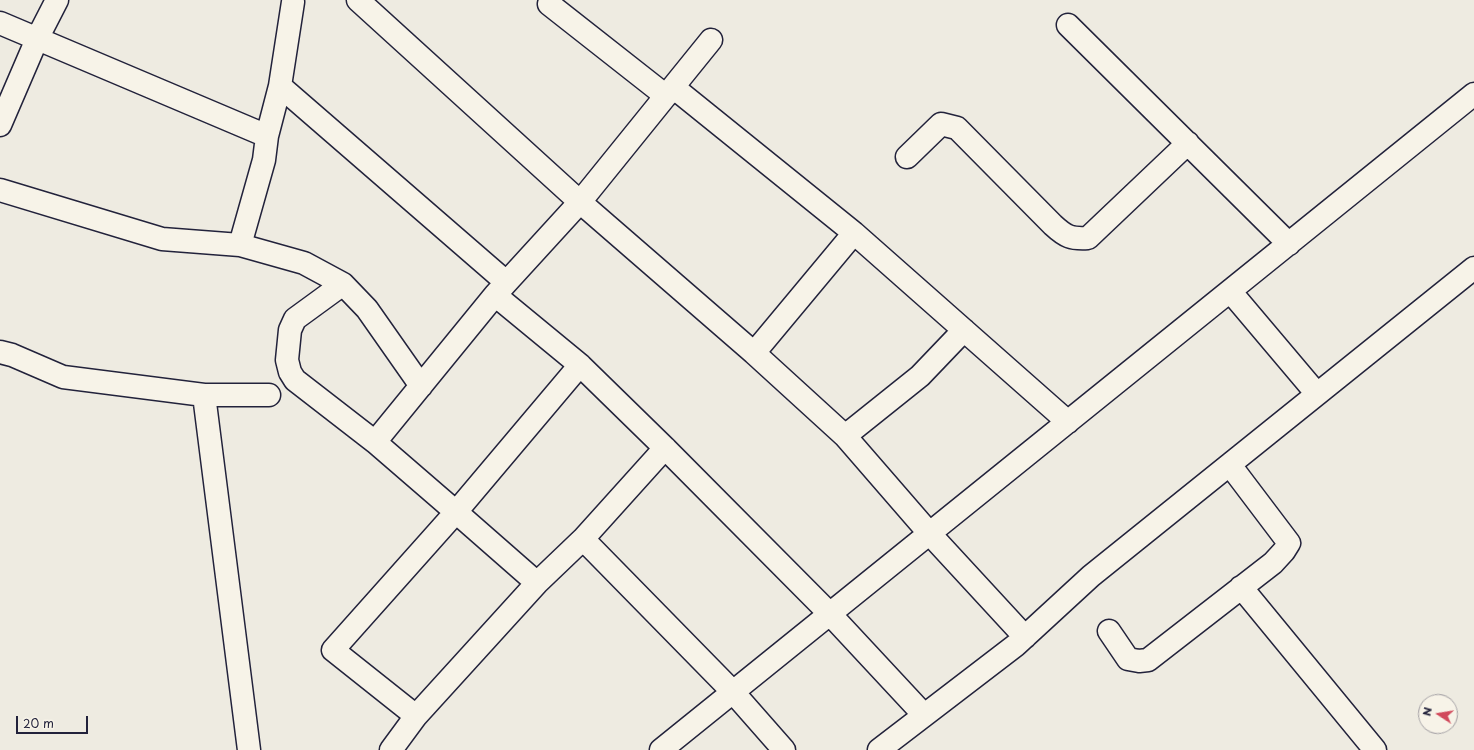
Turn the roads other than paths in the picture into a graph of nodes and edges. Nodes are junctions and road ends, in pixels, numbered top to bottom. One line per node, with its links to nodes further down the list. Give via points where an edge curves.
1 (57, 0): 7 (street)
2 (358, 0): 17 (street)
3 (292, 1): 9 (street)
4 (549, 4): 10 (street)
5 (0, 23): 7 (street)
6 (1068, 25): 14 (street)
7 (37, 39): 12 (street); 13 (street)
8 (711, 40): 10 (street)
9 (280, 86): 13 (street); 23 (street)
10 (669, 92): 17 (street); 18 (street)
11 (1474, 94): 19 (street)
12 (0, 125)
13 (267, 136): 20 (street, via 264,160)
14 (1188, 143): 15 (street, via 1102,226 1088,238 1081,239 1062,234 957,128 941,124); 19 (street)
15 (907, 157)
16 (0, 190): 20 (street, via 162,239)
17 (580, 202): 23 (street); 27 (street)
18 (854, 233): 25 (street); 27 (street)
19 (1289, 244): 24 (street)
20 (240, 245): 22 (street, via 304,263)
21 (1474, 268): 30 (street)
22 (342, 284): 29 (street, via 367,309); 35 (street, via 294,318 287,360 295,380)
23 (501, 289): 28 (street); 29 (street)
24 (1230, 291): 30 (street); 33 (street)
25 (964, 330): 33 (street); 34 (street, via 920,376)
26 (0, 352): 31 (street, via 63,378)
27 (754, 353): 34 (street)
28 (580, 365): 36 (street); 38 (street)
29 (421, 386): 35 (street)
30 (1317, 394): 37 (street)
31 (204, 395): 32 (street); 49 (street)
32 (269, 395)
33 (1068, 422): 39 (street)
34 (845, 436): 39 (street)
35 (375, 442): 38 (street)
36 (665, 448): 40 (street); 43 (street)
37 (1230, 465): 42 (street, via 1289,542 1273,562); 45 (street, via 1091,576)
38 (456, 512): 41 (street); 48 (street, via 333,650)
39 (930, 534): 43 (street); 45 (street)
40 (583, 539): 41 (street); 46 (street)
41 (537, 583): 48 (street)
42 (1241, 587): 44 (street, via 1148,660 1139,662 1128,659); 54 (street)
43 (830, 614): 46 (street); 47 (street)
44 (1109, 631)
45 (1025, 637): 47 (street)
46 (733, 692): 51 (street); 52 (street)
47 (924, 715): 53 (street)
48 (416, 716): 50 (street)
49 (249, 750)
50 (391, 750)
51 (662, 750)
52 (784, 750)
53 (879, 750)
54 (1375, 750)

